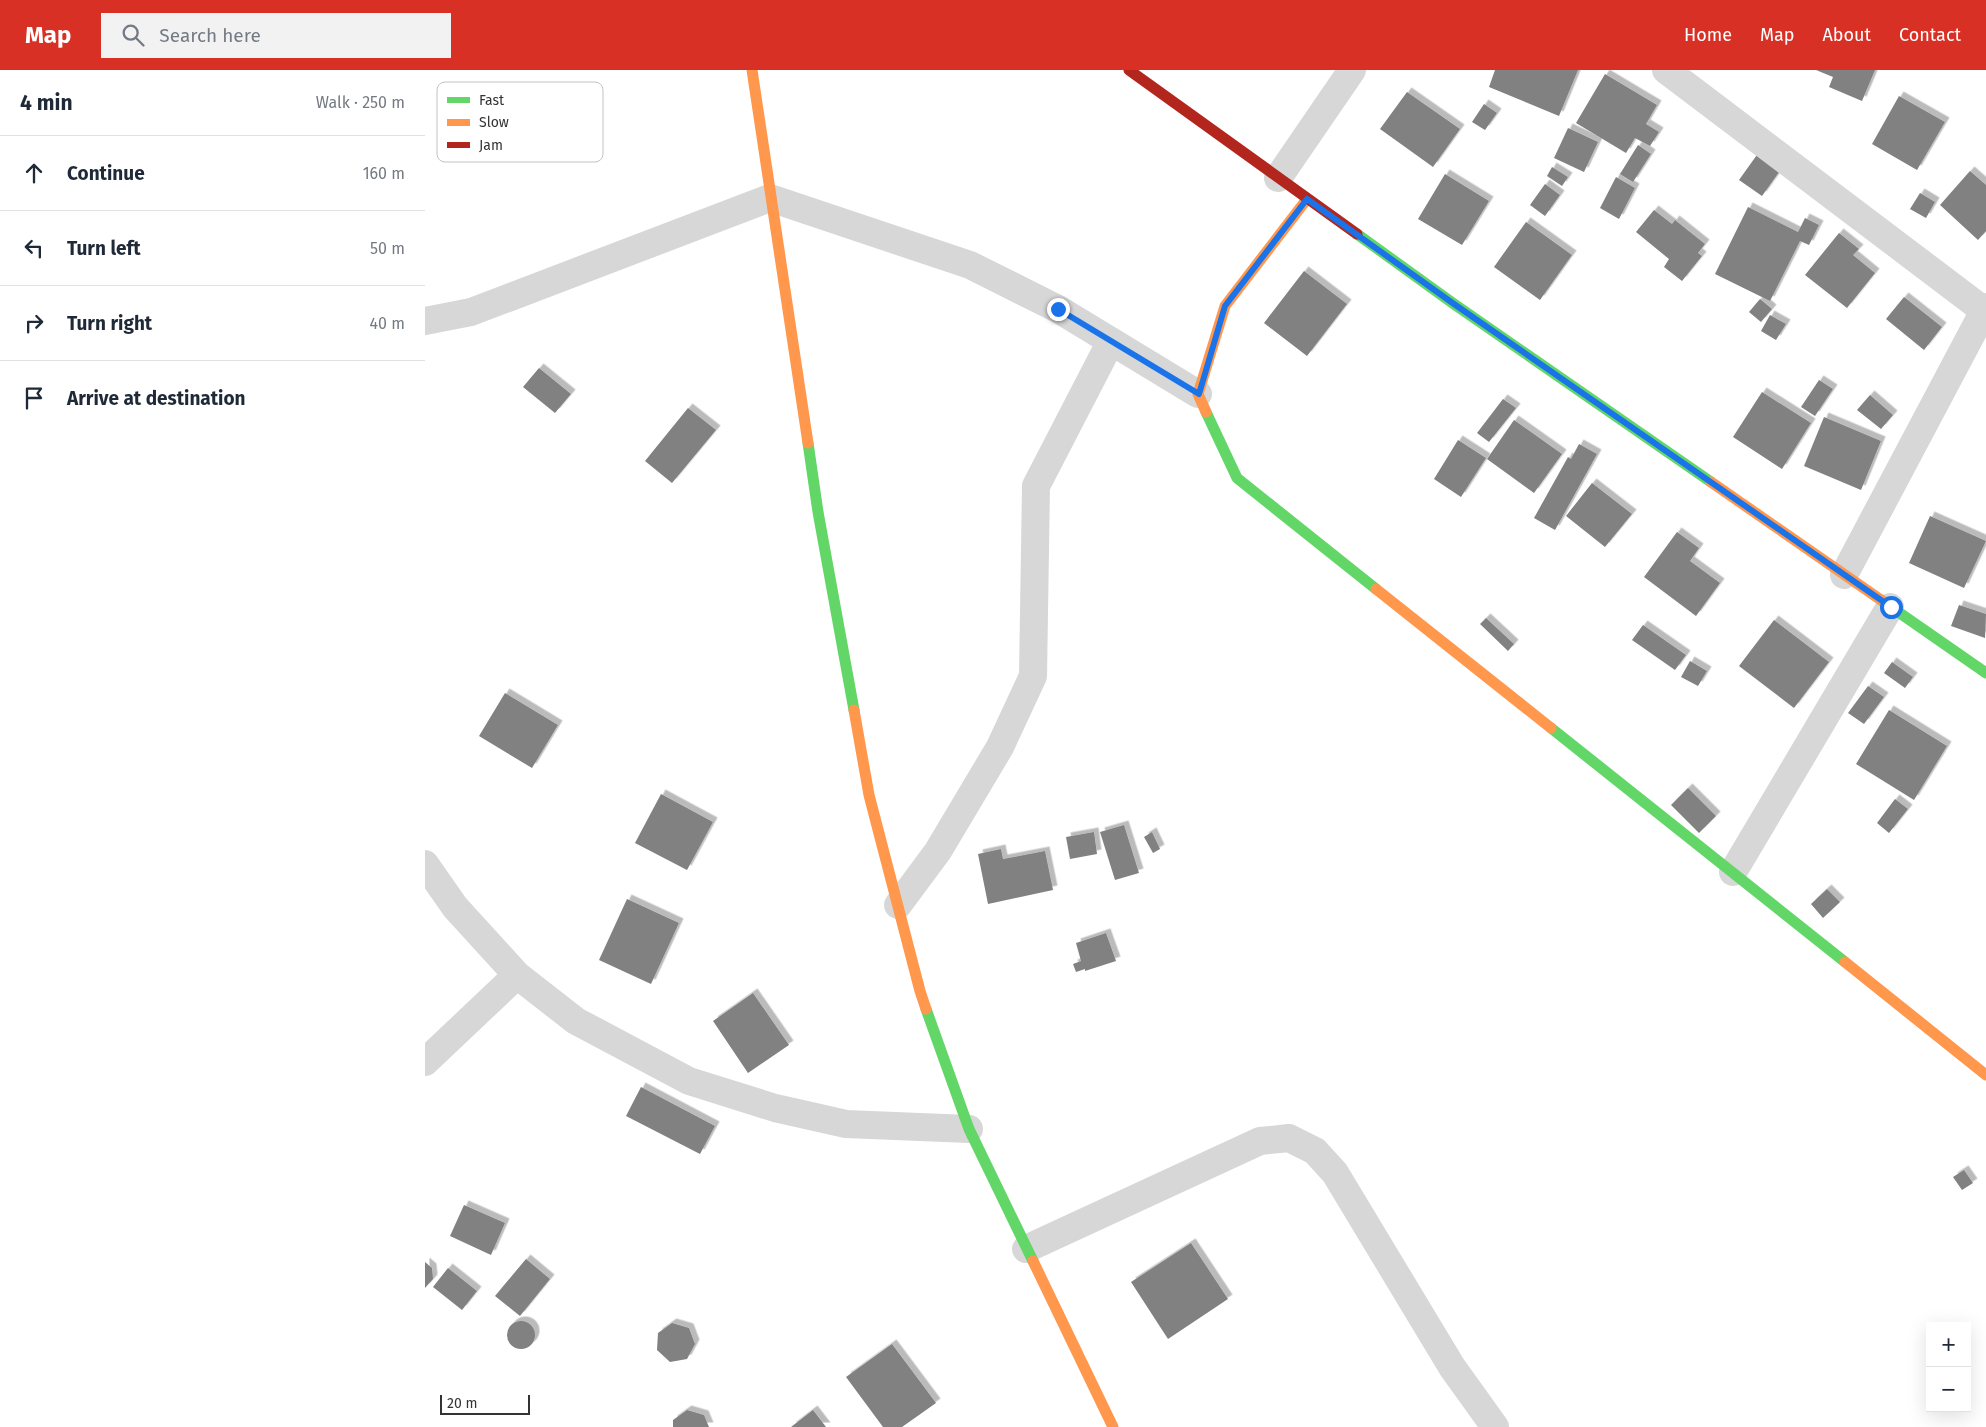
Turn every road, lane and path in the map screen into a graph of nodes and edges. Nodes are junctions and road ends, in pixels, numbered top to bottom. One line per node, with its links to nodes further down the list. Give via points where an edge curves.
1 (752, 70): 6 (main road)
2 (1129, 70): 5 (main road)
3 (1352, 70): 5 (street)
4 (1666, 70): 8 (street)
5 (1278, 178): 7 (main road)
6 (770, 198): 9 (street, via 471,312); 10 (street, via 970,265 1058,309); 17 (main road, via 818,512 869,795)
7 (1307, 199): 11 (main road, via 1225,306); 12 (main road)
8 (1985, 310): 12 (street)
9 (425, 320)
10 (1111, 341): 11 (street); 17 (street, via 1036,486 1033,676 1000,748 938,852)
11 (1199, 394): 16 (main road, via 1237,478)
12 (1844, 575): 13 (main road)
13 (1891, 607): 14 (main road); 16 (street)
14 (1986, 673)
15 (425, 864): 18 (street, via 455,908)
16 (1733, 872): 20 (main road)
17 (898, 905): 21 (main road, via 920,991)
18 (517, 975): 19 (street); 21 (street, via 576,1021 689,1081 775,1108 846,1124)
19 (425, 1062)
20 (1986, 1075)
21 (969, 1129): 22 (main road)
22 (1026, 1249): 23 (main road); 24 (street, via 1260,1141 1289,1138 1315,1151 1335,1173 1452,1367)
23 (1113, 1427)
24 (1495, 1427)

